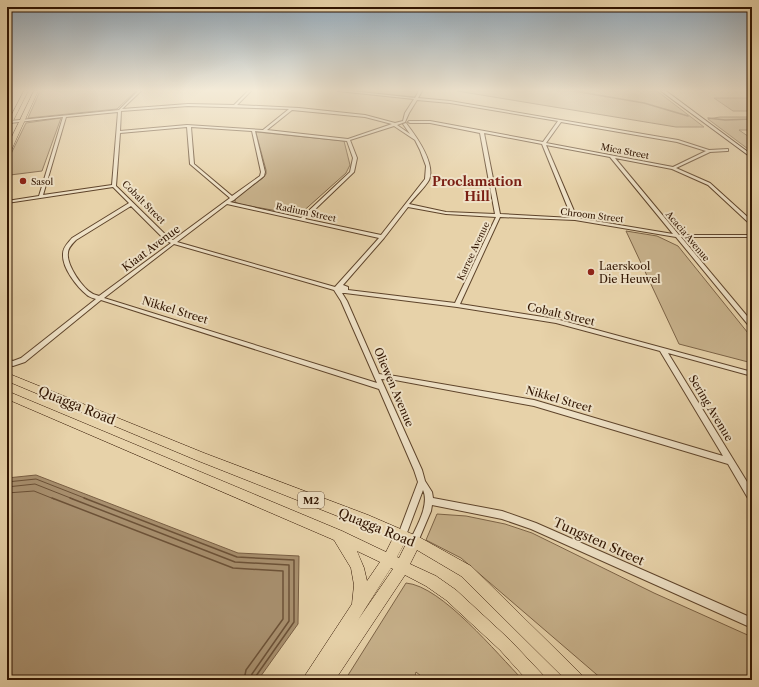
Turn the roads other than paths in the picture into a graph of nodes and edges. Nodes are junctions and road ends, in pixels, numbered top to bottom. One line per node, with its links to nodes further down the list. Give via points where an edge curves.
1 (21, 123): 21 (main road)
2 (63, 123): 26 (street)
3 (119, 123): 14 (street, Cobalt Street)
4 (274, 123): 13 (street)
5 (396, 123): 16 (street); 17 (street)
6 (407, 123): 16 (street)
7 (436, 123): 15 (street, Mica Street)
8 (559, 123): 18 (street)
9 (572, 123): 20 (street, via 678,142)
10 (706, 123): 23 (main road)
11 (188, 127): 12 (street); 14 (street); 27 (street, via 192,164)
12 (253, 130): 13 (street); 27 (street, Kiaat Avenue, via 263,174)
13 (264, 131): 17 (street)
14 (119, 132): 25 (street, Cobalt Street)
15 (482, 132): 18 (street, Mica Street); 32 (street, Karree Avenue)
16 (416, 139): 31 (street, via 428,166 427,179)
17 (348, 140): 33 (street, via 355,158 352,172)
18 (544, 144): 22 (street, Mica Street); 34 (street)
19 (727, 150): 20 (street)
20 (709, 151): 24 (street)
21 (7, 153)
22 (612, 157): 24 (street, Mica Street); 36 (street, Acacia Avenue)
23 (752, 157)
24 (673, 168): 35 (street, Mica Street, via 709,184)
25 (114, 186): 26 (street); 30 (street, Cobalt Street)
26 (41, 196): 28 (street)
27 (232, 199): 29 (street, Kiaat Avenue)
28 (7, 202)
29 (227, 203): 33 (street, Radium Street); 39 (street, Kiaat Avenue)
30 (131, 204): 39 (street, Cobalt Street); 41 (street, Nikkel Street, via 74,239 65,251 66,264 81,286 90,295)
31 (406, 205): 32 (street, Chroom Street, via 441,213); 38 (street)
32 (498, 216): 34 (street, Chroom Street); 42 (street, Karree Avenue)
33 (302, 219): 38 (street, Radium Street)
34 (575, 219): 36 (street, Chroom Street)
35 (752, 223)
36 (677, 236): 37 (street, Chroom Street); 43 (street, Acacia Avenue)
37 (752, 236)
38 (382, 237): 40 (street, via 347,278)
39 (174, 243): 40 (street, Cobalt Street); 41 (street, Kiaat Avenue)
40 (342, 289): 42 (street, Cobalt Street); 47 (street, Oliewen Avenue, via 344,301)
41 (100, 298): 45 (street, Kiaat Avenue, via 25,358 18,362); 49 (street, Nikkel Street)
42 (457, 305): 44 (street, Cobalt Street, via 556,321)
43 (752, 326)
44 (663, 351): 46 (street, Cobalt Street); 51 (street, Sering Avenue)
45 (10, 362)
46 (752, 374)
47 (377, 376): 49 (street, Oliewen Avenue); 51 (street, Nikkel Street, via 534,403)
48 (7, 377): 56 (main road, Quagga Road / M2)
49 (382, 388): 52 (street, Oliewen Avenue)
50 (7, 395): 55 (main road, Quagga Road / M2)
51 (730, 461): 53 (street, Sering Avenue)
52 (422, 482): 54 (street, Oliewen Avenue); 56 (street)
53 (752, 497)
54 (429, 500): 57 (street); 61 (street, Tungsten Street, via 502,515 533,526)
55 (338, 535): 58 (main road, Quagga Road / M2); 60 (main road, via 350,550 361,577 361,593)
56 (402, 535): 57 (main road, Quagga Road / M2); 58 (main road)
57 (414, 541): 59 (main road); 65 (main road, Quagga Road / M2, via 447,557 466,570)
58 (389, 560): 59 (main road, Quagga Road / M2); 60 (main road)
59 (402, 567): 63 (main road); 64 (main road, Quagga Road / M2, via 431,581 451,595)
60 (355, 612): 62 (main road)
61 (752, 623)
62 (310, 680)
63 (326, 680)
64 (538, 680)
65 (577, 680)

